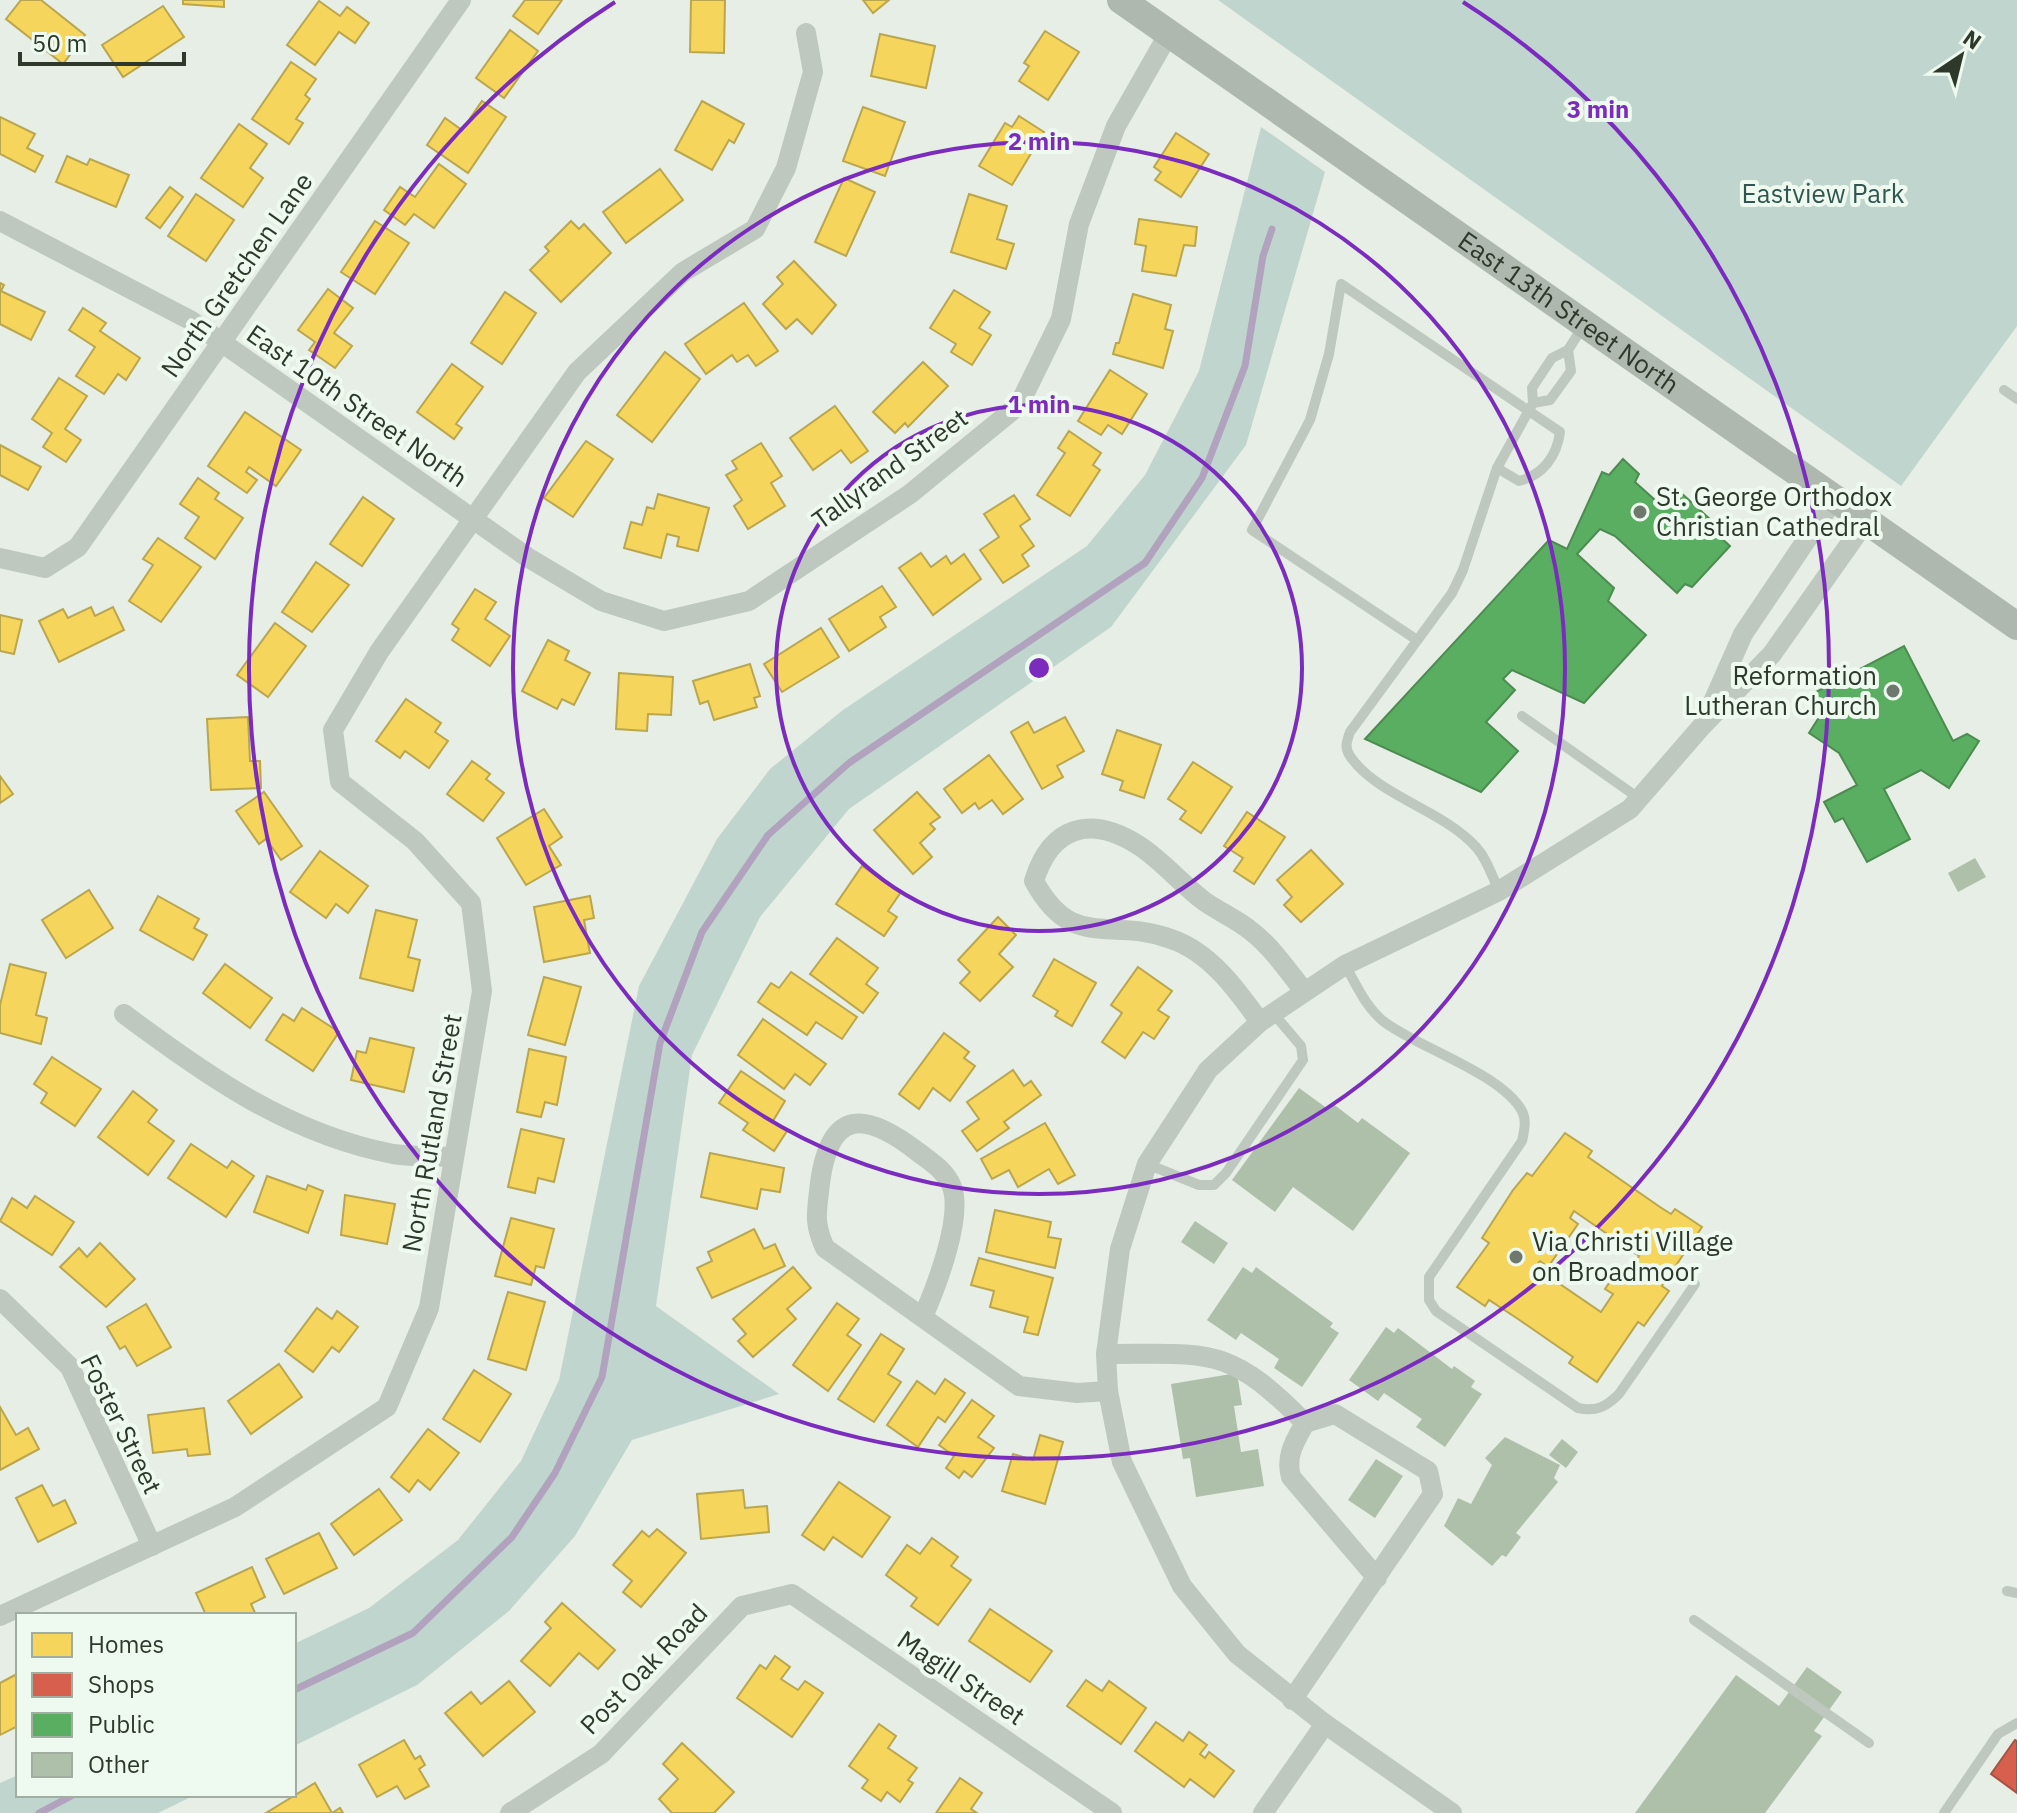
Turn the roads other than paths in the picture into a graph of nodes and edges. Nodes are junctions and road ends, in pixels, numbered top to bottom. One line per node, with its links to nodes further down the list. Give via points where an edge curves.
1 (461, 0): 7 (street, North Gretchen Lane)
2 (1121, 0): 4 (main road, East 13th Street North)
3 (806, 33): 14 (street, North Rutland Street, via 813,72 786,168 755,229 683,272 577,372)
4 (1169, 33): 6 (main road, East 13th Street North); 14 (street, Tallyrand Street, via 1116,126 1079,224 1061,319 1019,405 910,494 749,601 664,621 601,601)
5 (0, 221): 7 (street, East 10th Street North, via 190,320)
6 (1584, 324): 8 (lane); 13 (main road, East 13th Street North)
7 (222, 342): 14 (street, East 10th Street North); 16 (street, North Gretchen Lane, via 78,547 45,568)
8 (1568, 350): 11 (lane, via 1552,358 1532,388); 11 (lane, via 1571,371 1550,400)
9 (2004, 390): 10 (lane)
10 (2017, 399)
11 (1530, 407): 12 (lane); 12 (lane, via 1560,432 1558,449 1536,477 1519,481); 18 (lane, via 1341,284 1310,420 1252,530)
12 (1497, 468): 18 (lane, via 1463,570)
13 (1834, 499): 15 (main road, East 13th Street North); 20 (street, via 1743,634)
14 (473, 519): 27 (street, North Rutland Street, via 379,652 333,730 340,782 415,841 471,903 482,991)
15 (1866, 521): 17 (main road, East 13th Street North); 20 (street, via 1772,654)
16 (0, 558)
17 (2017, 626)
18 (1417, 640): 22 (lane, via 1350,732 1346,746 1365,771 1476,847)
19 (1522, 716): 21 (lane)
20 (1702, 726): 21 (street)
21 (1640, 799): 22 (street)
22 (1499, 891): 23 (street)
23 (1345, 965): 24 (street); 29 (lane, via 1381,1019 1458,1061 1512,1099 1523,1113 1522,1141 1429,1277 1429,1300 1436,1311 1578,1408 1591,1411 1607,1406 1619,1394)
24 (1304, 991): 26 (street); 26 (street, via 1252,931 1204,901 1139,845 1107,830 1078,828 1052,843 1034,881 1046,903 1066,922 1174,939 1214,965)
25 (124, 1014): 27 (street, via 190,1063 291,1124 394,1154)
26 (1266, 1017): 28 (street, via 1208,1070); 28 (lane, via 1301,1046 1303,1060 1214,1185 1199,1185)
27 (454, 1157): 35 (street, North Rutland Street, via 429,1308 387,1407 235,1507)
28 (1147, 1164): 32 (street, via 1120,1249)
29 (1695, 1284)
30 (0, 1299): 35 (street, Foster Street, via 70,1367)
31 (923, 1317): 31 (street, via 943,1270 954,1201 951,1186 942,1170 891,1131 874,1124 848,1124 824,1152 815,1225 825,1248); 33 (street, via 1019,1386)
32 (1106, 1354): 33 (street); 34 (street, via 1191,1354 1231,1362 1268,1385)
33 (1108, 1391): 40 (street, via 1122,1462 1182,1586 1237,1654)
34 (1305, 1423): 36 (street, via 1291,1449 1291,1477); 36 (street, via 1335,1414 1428,1471 1433,1494)
35 (152, 1546): 38 (street, North Rutland Street)
36 (1377, 1578): 40 (street)
37 (778, 1597): 44 (street, Post Oak Road, via 742,1606 601,1754); 45 (street, Magill Street, via 792,1594)
38 (0, 1616)
39 (1694, 1620): 43 (lane)
40 (1292, 1700): 42 (street)
41 (2017, 1723): 48 (lane, via 1998,1734)
42 (1325, 1724): 46 (street); 47 (street)
43 (1869, 1743)
44 (510, 1813)
45 (1112, 1813)
46 (1263, 1813)
47 (1452, 1813)
48 (1944, 1813)

